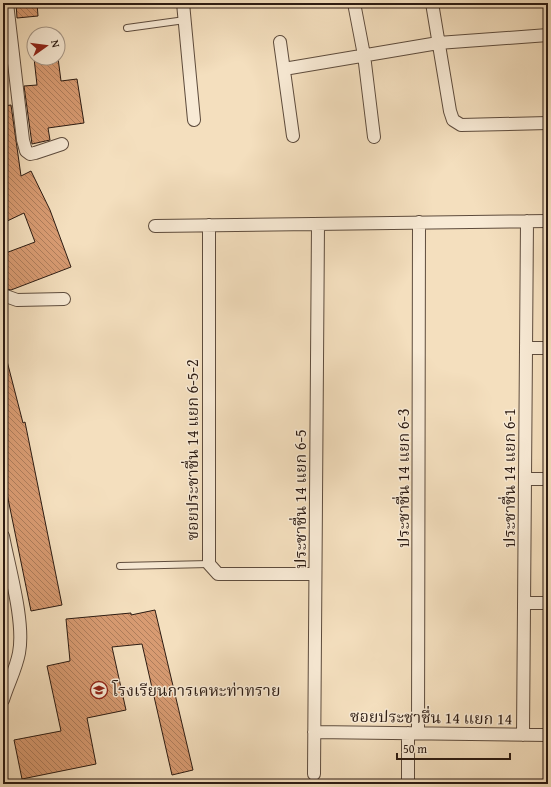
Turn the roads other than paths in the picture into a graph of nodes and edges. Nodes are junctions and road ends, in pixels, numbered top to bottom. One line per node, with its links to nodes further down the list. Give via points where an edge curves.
1 (7, 3): 16 (street, via 26,151 30,154)
2 (183, 3): 5 (street)
3 (354, 3): 10 (street)
4 (432, 3): 9 (street)
5 (185, 20): 6 (lane); 12 (street)
6 (127, 28)
7 (548, 35): 9 (street)
8 (280, 42): 11 (street)
9 (438, 43): 10 (street); 13 (street, via 453,120 461,125)
10 (364, 55): 11 (street); 15 (street)
11 (284, 69): 14 (street)
12 (194, 120)
13 (548, 123)
14 (294, 136)
15 (374, 137)
16 (62, 144)
17 (526, 221): 18 (street); 19 (street); 25 (street, ประชาชื่น 14 แยก 6-1)
18 (548, 221)
19 (419, 222): 20 (street); 38 (street, ประชาชื่น 14 แยก 6-3)
20 (318, 224): 21 (street); 32 (street, ประชาชื่น 14 แยก 6-5)
21 (209, 225): 22 (street); 30 (street, ซอยประชาชื่น 14 แยก 6-5-2)
22 (155, 226)
23 (3, 295): 24 (street, via 17,300)
24 (64, 299)
25 (526, 348): 26 (street); 27 (street, ประชาชื่น 14 แยก 6-1)
26 (548, 348)
27 (525, 479): 28 (street); 33 (street, ประชาชื่น 14 แยก 6-1)
28 (548, 479)
29 (3, 536): 35 (street, via 21,639 19,653)
30 (208, 564): 31 (lane); 32 (street, via 218,574)
31 (120, 566)
32 (315, 574): 37 (street, ประชาชื่น 14 แยก 6-5)
33 (524, 603): 34 (street); 39 (street, ประชาชื่น 14 แยก 6-1)
34 (548, 603)
35 (8, 672): 36 (street)
36 (3, 700)
37 (314, 732): 38 (street, ซอยประชาชื่น 14 แยก 14); 41 (street, ประชาชื่น 14 แยก 6-5)
38 (413, 733): 39 (street, ซอยประชาชื่น 14 แยก 14); 42 (street, ประชาชื่น 14 แยก 6-3)
39 (523, 735): 40 (street, ซอยประชาชื่น 14 แยก 14)
40 (548, 735)
41 (314, 774)
42 (408, 784)

